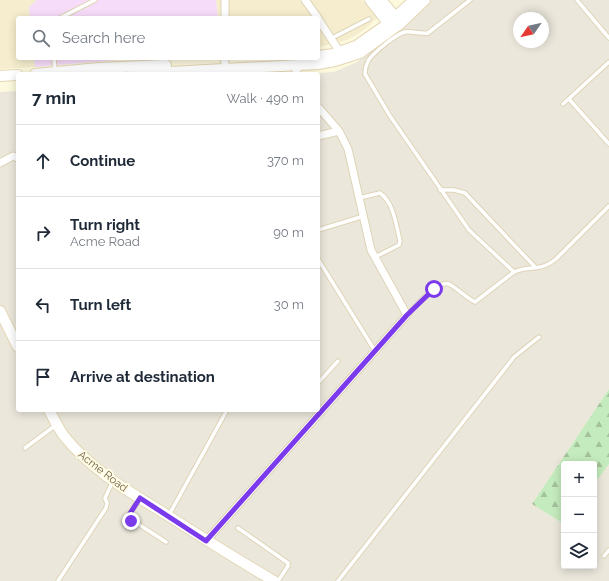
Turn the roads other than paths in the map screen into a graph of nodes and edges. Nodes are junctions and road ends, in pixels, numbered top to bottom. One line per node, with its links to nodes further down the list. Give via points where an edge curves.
1 (95, 0): 10 (lane)
2 (225, 0): 11 (street)
3 (305, 0): 12 (street)
4 (370, 0): 15 (main road)
5 (381, 0): 15 (main road)
6 (414, 0): 15 (main road)
7 (425, 0): 15 (main road)
8 (470, 0): 41 (lane, via 428,33 407,32 394,38 371,58 365,74)
9 (577, 0): 17 (lane)
10 (64, 16)
11 (225, 16)
12 (317, 16)
13 (369, 19): 16 (lane)
14 (320, 21): 16 (street)
15 (395, 23): 18 (main road, via 356,46); 22 (main road, via 353,56 335,61)
16 (332, 38): 18 (street)
17 (609, 38)
18 (340, 52): 19 (main road)
19 (320, 56)
20 (54, 60): 25 (lane)
21 (224, 61): 22 (main road); 26 (main road)
22 (298, 61): 24 (main road); 28 (street)
23 (609, 62): 33 (lane)
24 (256, 70): 27 (main road)
25 (55, 72)
26 (64, 72)
27 (196, 72)
28 (295, 72)
29 (16, 75): 30 (main road)
30 (0, 76)
31 (16, 81): 32 (main road)
32 (0, 82)
33 (569, 99): 34 (lane); 38 (lane)
34 (563, 104)
35 (320, 109): 36 (street)
36 (339, 131): 37 (street); 42 (street, via 348,149)
37 (320, 136)
38 (609, 144)
39 (16, 157): 40 (street, via 13,156)
40 (0, 162)
41 (440, 190): 48 (lane, via 464,193); 49 (lane, via 468,230)
42 (359, 198): 44 (street); 46 (lane, via 380,193 385,197 390,203 400,241 396,248)
43 (609, 206): 48 (lane, via 549,264)
44 (364, 216): 45 (lane); 46 (street)
45 (320, 229)
46 (374, 257): 51 (street)
47 (320, 262): 54 (lane)
48 (536, 268): 49 (lane)
49 (514, 272): 51 (lane, via 475,302 449,284 442,284)
50 (0, 311): 53 (main road)
51 (407, 315): 54 (street)
52 (540, 336): 72 (lane, via 514,357)
53 (16, 343)
54 (375, 351): 65 (street)
55 (338, 362): 56 (lane)
56 (320, 381)
57 (50, 412): 59 (main road, Acme Road)
58 (226, 412): 63 (lane)
59 (57, 424): 60 (lane); 61 (main road, Acme Road, via 75,449)
60 (25, 448)
61 (113, 482): 62 (main road, Acme Road); 69 (lane, via 105,498 106,508)
62 (140, 498): 63 (main road, Acme Road); 66 (lane, via 129,518)
63 (168, 516): 65 (main road, Acme Road)
64 (238, 528): 71 (lane, via 288,563)
65 (206, 541): 70 (main road, Acme Road)
66 (166, 542)
67 (609, 550): 68 (lane)
68 (604, 556)
69 (58, 581)
70 (274, 581)
71 (278, 581)
72 (338, 581)

